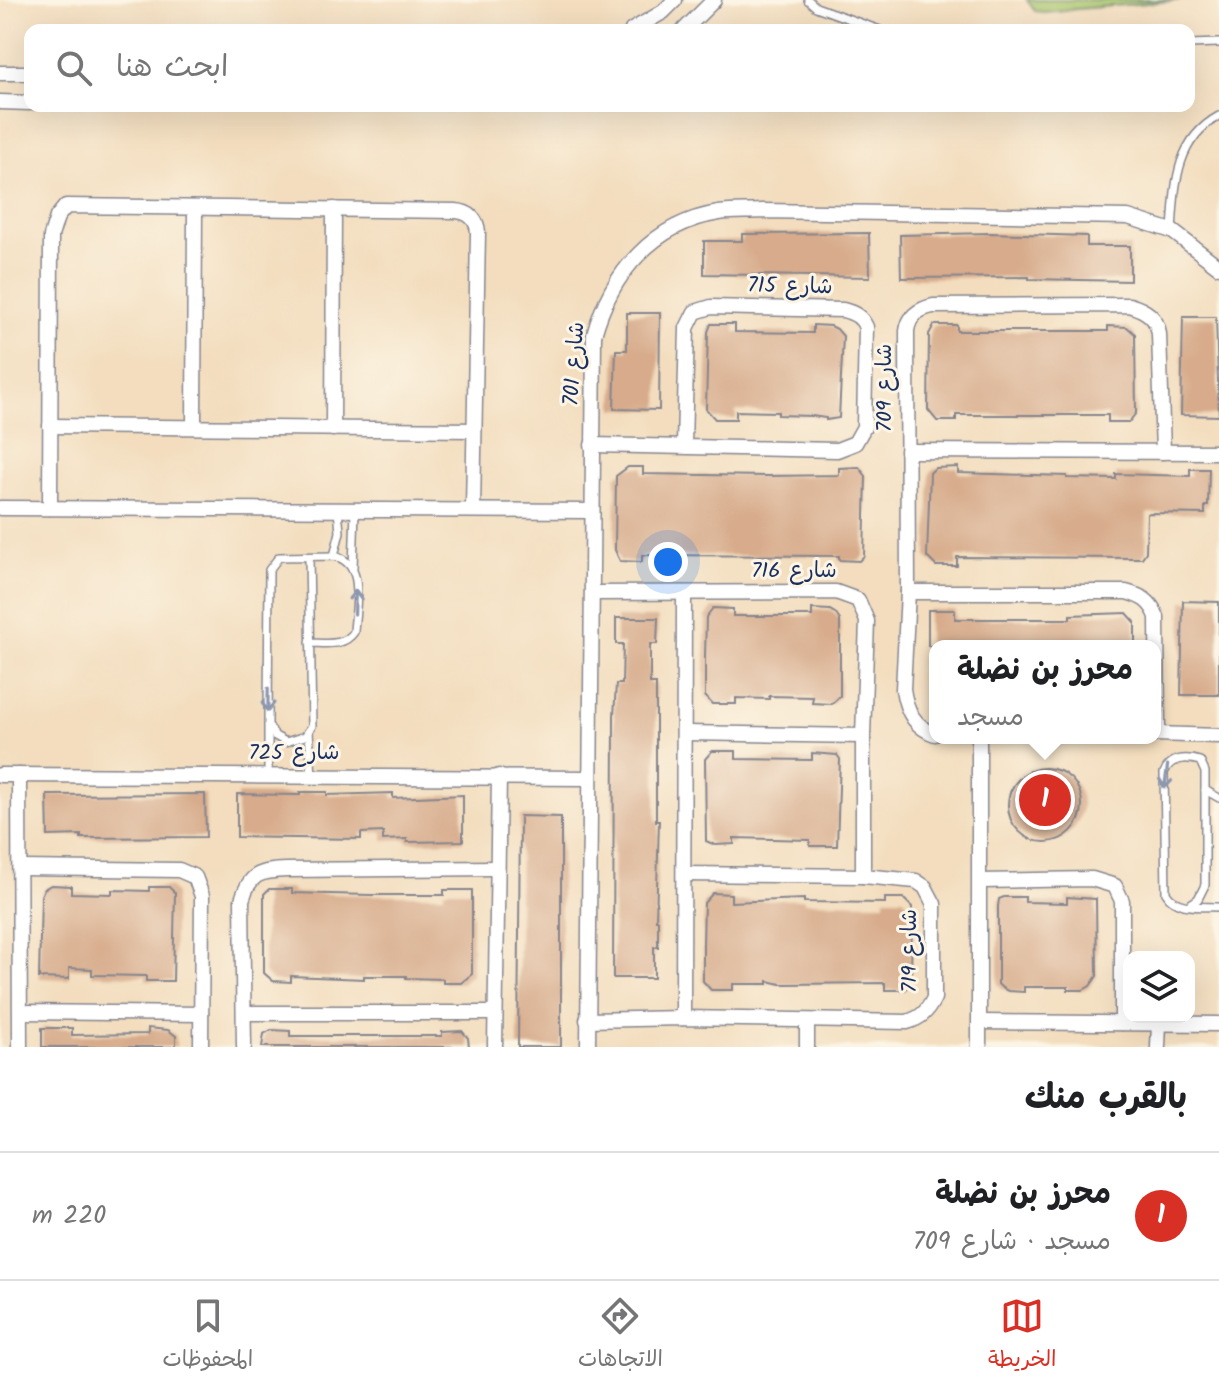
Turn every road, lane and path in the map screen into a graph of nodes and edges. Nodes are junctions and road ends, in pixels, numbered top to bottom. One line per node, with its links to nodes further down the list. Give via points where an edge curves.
1 (675, 0): 4 (street)
2 (714, 0): 5 (street)
3 (808, 0): 6 (lane)
4 (642, 24)
5 (690, 24)
6 (863, 24)
7 (1219, 43): 8 (lane)
8 (1195, 44)
9 (0, 73): 10 (street)
10 (24, 73)
11 (0, 102): 12 (street)
12 (24, 103)
13 (1219, 116): 16 (lane, via 1190,141 1180,161)
14 (195, 208): 15 (street); 18 (street, via 66,206 57,217 51,236); 19 (street)
15 (334, 209): 20 (street); 21 (street, via 456,211 476,222)
16 (1172, 231): 17 (street, شارع 701); 22 (street, شارع 701, via 1128,217 762,211 694,219 655,239 639,254 601,310 594,335)
17 (1219, 267)
18 (50, 426): 19 (street); 28 (street)
19 (194, 427): 20 (street)
20 (333, 429): 21 (street)
21 (474, 430): 31 (street)
22 (592, 445): 23 (street, شارع 715); 32 (street, شارع 701)
23 (684, 445): 23 (street, شارع 715, via 837,450 855,443 864,427 863,321 843,310 711,307 695,312 687,328)
24 (907, 451): 25 (street); 25 (street, شارع 709, via 912,316 933,306 1129,305 1143,309 1158,324); 36 (street, شارع 709)
25 (1163, 452): 26 (street)
26 (1219, 452)
27 (0, 508): 28 (street)
28 (50, 508): 29 (street)
29 (338, 510): 30 (street); 33 (lane)
30 (355, 510): 31 (street); 35 (lane)
31 (473, 510): 32 (street)
32 (591, 511): 37 (street, شارع 701)
33 (334, 556): 34 (lane); 35 (lane)
34 (309, 557): 40 (lane); 41 (lane, one-way to 41, via 279,557 269,570)
35 (353, 568): 40 (lane, one-way to 35, via 339,643 354,632)
36 (908, 592): 39 (street, via 1126,592 1149,602 1157,617); 43 (street, شارع 709, via 903,689 913,720)
37 (593, 593): 38 (street, شارع 716); 54 (street, شارع 701)
38 (684, 593): 44 (street); 46 (street, شارع 716, via 836,592 858,600 867,621)
39 (1157, 640)
40 (310, 643): 42 (lane)
41 (268, 725): 42 (lane, via 286,742); 51 (lane)
42 (309, 731): 52 (lane)
43 (929, 731)
44 (686, 733): 46 (street); 59 (street)
45 (1161, 734): 47 (street)
46 (863, 736): 60 (street, شارع 716)
47 (1219, 736)
48 (979, 744): 61 (street)
49 (0, 775): 50 (street, شارع 725)
50 (19, 775): 51 (street, شارع 725); 57 (street)
51 (268, 775): 52 (street, شارع 725)
52 (312, 776): 53 (street, شارع 725)
53 (499, 776): 54 (street, شارع 725); 58 (street)
54 (588, 778): 69 (street, شارع 701)
55 (1205, 790): 56 (lane); 62 (lane, via 1205,885); 62 (lane, one-way to 62, via 1200,761 1177,759 1167,765 1166,893 1176,904)
56 (1219, 798)
57 (21, 868): 64 (street); 67 (street, via 179,870 195,877 202,896)
58 (496, 868): 65 (street, via 269,870 255,875 242,900); 66 (street)
59 (685, 874): 60 (street, شارع 719); 68 (street)
60 (863, 876): 70 (street, شارع 719, via 916,881 931,894 934,998 925,1014 907,1022)
61 (981, 881): 71 (street); 72 (street, via 1092,879 1115,886 1122,901)
62 (1189, 905): 63 (lane)
63 (1219, 907)
64 (21, 1012): 67 (street); 75 (street)
65 (244, 1013): 66 (street); 77 (street)
66 (494, 1013): 78 (street)
67 (201, 1014): 76 (street)
68 (683, 1018): 69 (street, شارع 719); 70 (street, شارع 719)
69 (587, 1020): 79 (street, شارع 701)
70 (807, 1022): 80 (street)
71 (980, 1022): 72 (street); 81 (street)
72 (1122, 1023)
73 (1159, 1023): 74 (street); 82 (street)
74 (1219, 1024)
75 (20, 1047)
76 (201, 1047)
77 (244, 1047)
78 (495, 1047)
79 (588, 1047)
80 (807, 1047)
81 (979, 1047)
82 (1158, 1047)

